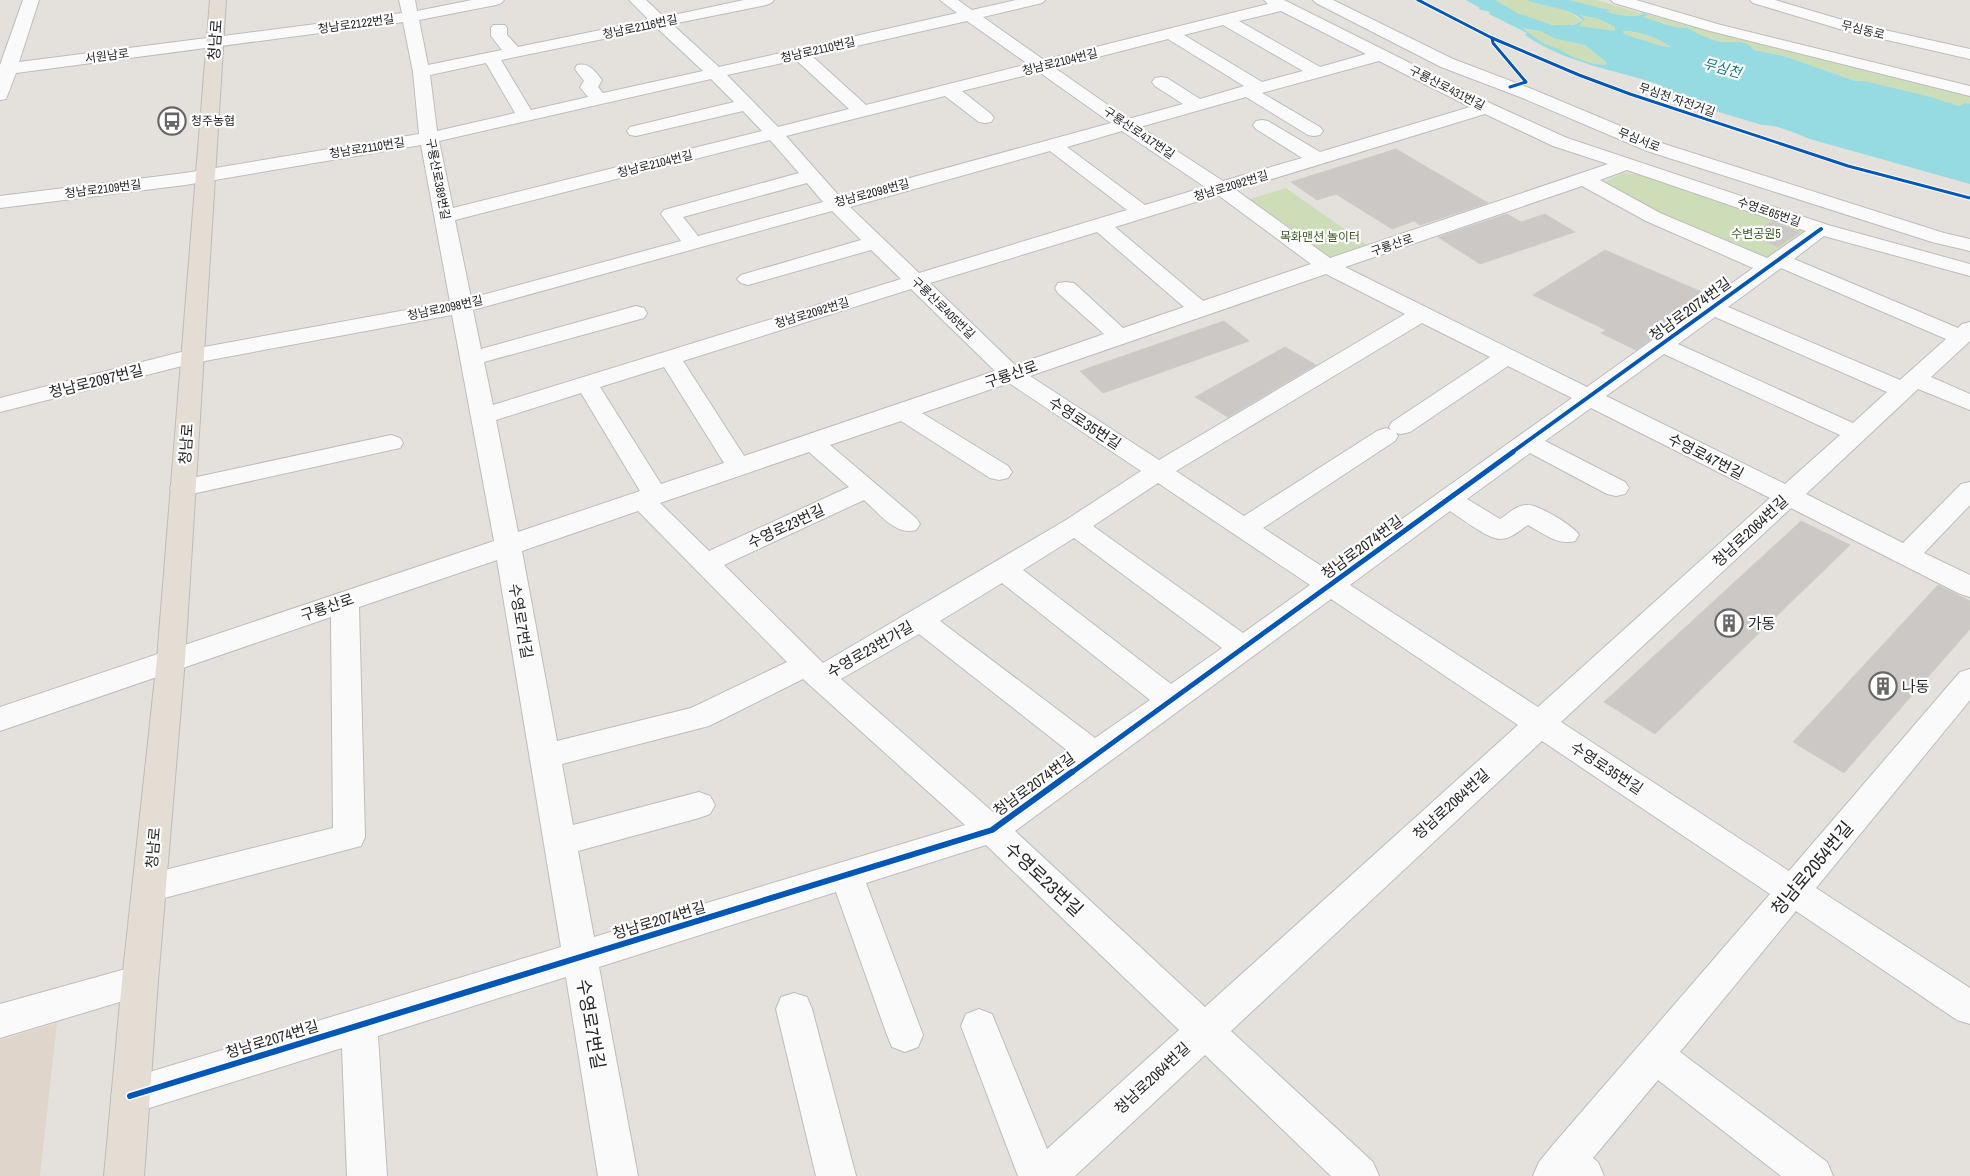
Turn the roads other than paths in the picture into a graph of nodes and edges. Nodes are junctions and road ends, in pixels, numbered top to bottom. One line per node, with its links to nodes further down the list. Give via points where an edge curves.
1 (31, 0): 26 (street)
2 (218, 0): 18 (main road, 청남로)
3 (496, 0): 12 (street, 청남로2122번길)
4 (637, 0): 15 (street, 구룡산로405번길)
5 (766, 0): 15 (street, 청남로2116번길)
6 (948, 0): 13 (street, 구룡산로417번길)
7 (1037, 0): 13 (street, 청남로2110번길)
8 (1321, 0): 24 (street, 무심서로)
9 (1619, 0): 34 (street, via 1716,28)
10 (1758, 0): 22 (street, 무심동로, via 1849,27)
11 (1278, 3): 14 (street, 청남로2104번길); 21 (street, 구룡산로431번길)
12 (408, 8): 18 (street, 청남로2122번길); 28 (street, 구룡산로389번길)
13 (970, 15): 20 (street, 청남로2110번길); 25 (street, 구룡산로417번길)
14 (1225, 20): 17 (street, 청남로2104번길); 29 (street)
15 (662, 23): 19 (street, 청남로2116번길); 30 (street, 구룡산로405번길)
16 (499, 28): 19 (street, via 499,36)
17 (1171, 34): 25 (street, 청남로2104번길); 33 (street, via 1211,58)
18 (215, 43): 26 (street, 서원남로); 52 (main road, 청남로)
19 (514, 53): 23 (street, 청남로2116번길)
20 (800, 54): 30 (street, 청남로2110번길); 40 (street)
21 (1381, 54): 29 (street, 청남로2098번길); 39 (street, 구룡산로431번길)
22 (1970, 54)
23 (491, 58): 28 (street, 청남로2116번길); 41 (street)
24 (1446, 63): 51 (street, via 1474,92); 62 (street, 무심서로, via 1654,147)
25 (1042, 66): 32 (street, 청남로2104번길); 43 (street, 구룡산로417번길)
26 (5, 69): 35 (street)
27 (583, 69): 36 (street, via 593,80 589,86)
28 (421, 72): 48 (street, 구룡산로389번길)
29 (1317, 72): 33 (street, 청남로2098번길)
30 (715, 73): 36 (street, 청남로2110번길); 37 (street, 구룡산로405번길)
31 (1161, 82): 38 (street)
32 (949, 90): 40 (street, 청남로2104번길); 42 (street)
33 (1253, 90): 38 (street, 청남로2098번길); 46 (street)
34 (1970, 91)
35 (0, 95)
36 (599, 100): 41 (street, 청남로2110번길)
37 (746, 104): 45 (street); 47 (street, 구룡산로405번길)
38 (1197, 105): 43 (street, 청남로2098번길)
39 (1486, 108): 50 (street, 청남로2092번길); 51 (street, 구룡산로431번길, via 1560,142)
40 (863, 112): 47 (street, 청남로2104번길)
41 (526, 116): 48 (street, 청남로2110번길)
42 (985, 118)
43 (1126, 125): 49 (street, 청남로2098번길); 55 (street, 구룡산로417번길)
44 (1262, 125): 50 (street)
45 (636, 131)
46 (1314, 131)
47 (775, 134): 53 (street, 구룡산로405번길); 59 (street, 청남로2104번길)
48 (429, 138): 52 (street, 청남로2110번길); 59 (street, 구룡산로389번길)
49 (1052, 144): 57 (street, 청남로2098번길); 58 (street)
50 (1319, 160): 55 (street, 청남로2092번길)
51 (1627, 164): 54 (street, 구룡산로); 61 (street, 수영로65번길); 62 (street, via 1811,217)
52 (206, 174): 56 (street, 청남로2109번길); 80 (main road, 청남로)
53 (810, 176): 57 (street, 구룡산로405번길); 64 (street, via 671,214)
54 (1584, 179): 66 (street, via 1653,217); 67 (street, 구룡산로)
55 (1221, 189): 58 (street, 청남로2092번길); 67 (street, 구룡산로417번길)
56 (0, 202)
57 (835, 203): 63 (street, 구룡산로405번길); 64 (street, 청남로2098번길)
58 (1143, 213): 60 (street, 청남로2092번길)
59 (446, 216): 72 (street, 구룡산로389번길)
60 (1101, 226): 70 (street, 청남로2092번길); 74 (street)
61 (1820, 230): 66 (street, 청남로2074번길); 68 (street, 수영로65번길)
62 (1939, 238): 65 (street, 무심서로)
63 (875, 242): 69 (street); 70 (street, 구룡산로405번길)
64 (693, 243): 72 (street, 청남로2098번길)
65 (1970, 245)
66 (1774, 263): 73 (street, 청남로2074번길); 77 (street, 청남로2064번길)
67 (1328, 267): 74 (street, 구룡산로); 76 (street, 수영로47번길)
68 (1970, 270)
69 (748, 279)
70 (915, 282): 83 (street, 청남로2092번길); 84 (street, 구룡산로405번길)
71 (1066, 288): 78 (street)
72 (461, 307): 80 (street, 청남로2098번길); 82 (street, 구룡산로389번길)
73 (1713, 308): 79 (street, 청남로2074번길); 86 (street, 청남로2074번길, via 1798,345)
74 (1200, 310): 78 (street, 구룡산로)
75 (636, 313): 82 (street)
76 (1421, 314): 81 (street, 수영로47번길); 97 (street)
77 (1966, 334): 86 (street, 청남로2064번길)
78 (1120, 337): 84 (street, 구룡산로)
79 (1662, 345): 87 (street, 청남로2074번길); 92 (street, 청남로2074번길)
80 (193, 356): 89 (street, 청남로2097번길); 99 (main road, 청남로)
81 (1507, 356): 87 (street, 수영로47번길); 108 (street)
82 (471, 358): 91 (street, 구룡산로389번길)
83 (670, 358): 85 (street, 청남로2092번길); 96 (street)
84 (1011, 374): 90 (street, 구룡산로); 97 (street, 수영로35번길)
85 (587, 384): 91 (street, 청남로2092번길); 104 (street)
86 (1909, 385): 88 (street); 92 (street, 청남로2064번길)
87 (1589, 397): 94 (street, 청남로2074번길); 103 (street, 수영로47번길)
88 (1970, 403)
89 (0, 405)
90 (902, 411): 93 (street, 구룡산로); 98 (street)
91 (483, 416): 110 (street, 구룡산로389번길)
92 (1856, 433): 103 (street, 청남로2064번길)
93 (812, 442): 96 (street, 구룡산로); 101 (street)
94 (1528, 442): 100 (street); 105 (street, 청남로2074번길)
95 (391, 443): 99 (street)
96 (739, 467): 104 (street, 구룡산로)
97 (1159, 471): 107 (street, 수영로23번가길); 108 (street, 수영로35번길)
98 (1000, 472)
99 (183, 488): 119 (main road, 청남로)
100 (1616, 488)
101 (866, 489): 106 (street); 112 (street, 수영로23번길)
102 (1970, 490): 111 (street)
103 (1787, 496): 111 (street, 수영로47번길); 125 (street, 청남로2064번길)
104 (648, 498): 110 (street, 구룡산로); 112 (street, 수영로23번길)
105 (1449, 499): 109 (street, via 1500,531 1528,513); 114 (street, 청남로2074번길)
106 (908, 524)
107 (1075, 526): 113 (street, 수영로23번가길); 118 (street)
108 (1244, 528): 114 (street, 수영로35번길)
109 (1566, 534)
110 (508, 546): 116 (street, 구룡산로); 127 (street, 수영로7번길)
111 (1906, 556): 115 (street, 수영로47번길)
112 (705, 563): 120 (street, 수영로23번길)
113 (1003, 568): 117 (street, 수영로23번가길); 123 (street)
114 (1330, 585): 118 (street, 청남로2074번길); 125 (street, 수영로35번길)
115 (1970, 587)
116 (346, 600): 119 (street, 구룡산로); 132 (street, 청남로, via 349,837)
117 (920, 620): 120 (street, 수영로23번가길); 122 (street, 수영로23번가길)
118 (1243, 648): 123 (street, 청남로2074번길)
119 (171, 659): 124 (street, 구룡산로); 132 (main road, 청남로)
120 (814, 672): 127 (street, via 698,718); 129 (street, 수영로23번길)
121 (1970, 680): 133 (street, 청남로2054번길)
122 (1000, 682): 126 (street, 청남로2074번길)
123 (1171, 700): 126 (street, 청남로2074번길)
124 (0, 719)
125 (1539, 723): 133 (street, 수영로35번길); 141 (street, 청남로2064번길)
126 (1095, 755): 129 (street, 청남로2074번길)
127 (545, 756): 130 (street, 수영로7번길)
128 (700, 805): 130 (street)
129 (992, 830): 131 (street, 청남로2074번길); 141 (street, 수영로23번길)
130 (560, 842): 134 (street, 수영로7번길)
131 (846, 875): 134 (street, 청남로2074번길); 142 (street)
132 (149, 888): 135 (main road, 청남로)
133 (1793, 891): 136 (street, 수영로35번길); 143 (street, 청남로2054번길)
134 (580, 957): 139 (street, 청남로2074번길); 149 (street, 수영로7번길)
135 (140, 981): 138 (street); 144 (main road, 청남로)
136 (1970, 1008)
137 (794, 1009): 150 (street)
138 (0, 1021)
139 (360, 1025): 144 (street, 청남로2074번길); 148 (street)
140 (979, 1026): 151 (street)
141 (1204, 1030): 152 (street, 청남로2064번길); 153 (street, 수영로23번길)
142 (905, 1035)
143 (1655, 1055): 145 (street); 146 (street, 청남로2054번길)
144 (130, 1096): 147 (main road, 청남로)
145 (1803, 1169)
146 (1568, 1171)
147 (124, 1176)
148 (367, 1176)
149 (618, 1176)
150 (836, 1176)
151 (1038, 1176)
152 (1046, 1176)
153 (1359, 1176)

